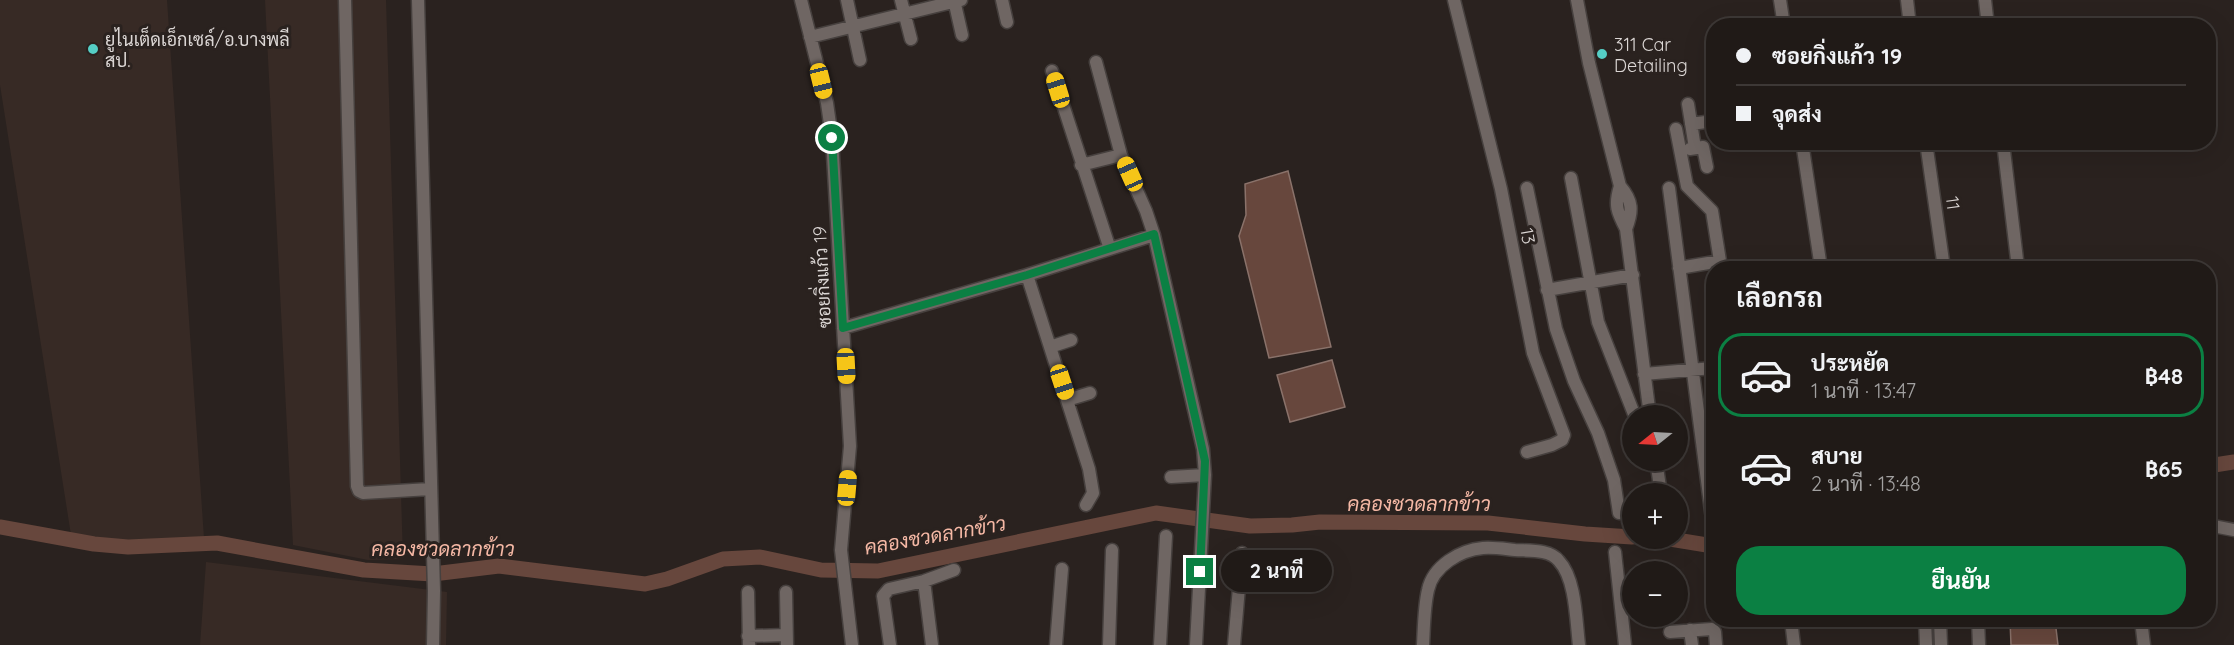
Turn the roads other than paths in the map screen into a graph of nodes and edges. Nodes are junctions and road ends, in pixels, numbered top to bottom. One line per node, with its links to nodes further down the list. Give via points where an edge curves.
1 (345, 0): 66 (street, via 357,486 363,493)
2 (418, 0): 66 (street)
3 (801, 0): 20 (street, ซอยกิ่งแก้ว 19)
4 (847, 0): 18 (street)
5 (901, 0): 13 (street)
6 (956, 0): 13 (street); 19 (street)
7 (1002, 0): 17 (street)
8 (1454, 0): 62 (street, 13, via 1501,189 1533,353 1564,435 1552,445)
9 (1577, 0): 49 (street, via 1620,186 1615,200 1626,229)
10 (1780, 0): 14 (street)
11 (1907, 0): 15 (street)
12 (1985, 0): 16 (street)
13 (905, 14): 18 (street); 21 (street)
14 (1783, 18)
15 (1909, 18)
16 (1987, 18)
17 (1007, 22)
18 (853, 27): 20 (street); 22 (street)
19 (962, 35)
20 (810, 37): 52 (street, ซอยกิ่งแก้ว 19, via 832,138)
21 (911, 39)
22 (860, 60)
23 (1096, 62): 34 (street)
24 (1052, 71): 35 (street)
25 (1688, 104): 27 (street)
26 (1706, 122): 27 (street)
27 (1691, 124): 29 (street)
28 (1676, 129): 33 (street)
29 (1695, 148): 33 (street); 36 (street, via 1703,147)
30 (1803, 150): 43 (street)
31 (1927, 150): 44 (street, 11)
32 (2003, 150): 45 (street)
33 (1680, 151): 42 (street, via 1687,186 1712,211)
34 (1121, 155): 35 (street); 40 (street)
35 (1082, 165): 41 (street)
36 (1707, 167)
37 (1571, 178): 50 (street)
38 (1527, 188): 51 (street)
39 (1669, 188): 47 (street)
40 (1154, 234): 48 (street); 64 (street, via 1203,449)
41 (1108, 243)
42 (1719, 261)
43 (1820, 261)
44 (1943, 261)
45 (2017, 261)
46 (1706, 266): 47 (street)
47 (1679, 268): 56 (street)
48 (1027, 275): 52 (street); 54 (street)
49 (1633, 275): 50 (street); 57 (street)
50 (1590, 282): 51 (street); 60 (street, via 1598,322)
51 (1547, 291): 68 (street, via 1561,347 1614,480)
52 (843, 328): 90 (street, ซอยกิ่งแก้ว 19, via 850,446 841,550)
53 (1071, 340): 54 (street)
54 (1050, 346): 59 (street)
55 (1706, 369): 56 (street)
56 (1692, 370): 57 (street); 63 (street)
57 (1644, 374): 61 (street)
58 (1090, 393): 59 (street)
59 (1067, 400): 67 (street, via 1093,487)
60 (1630, 405)
61 (1648, 405)
62 (1527, 452)
63 (1706, 474)
64 (1205, 475): 65 (street); 96 (street)
65 (1171, 477)
66 (430, 489): 89 (street)
67 (1086, 505)
68 (1619, 513)
69 (2216, 524): 70 (street)
70 (2234, 530)
71 (1166, 536): 95 (street)
72 (1112, 550): 94 (street)
73 (1615, 552): 100 (street)
74 (1242, 553): 97 (street)
75 (1062, 569): 93 (street)
76 (954, 570): 77 (street)
77 (924, 581): 91 (street, via 885,592); 92 (street)
78 (748, 592): 88 (street)
79 (786, 592): 87 (street)
80 (1792, 627): 103 (street)
81 (1925, 627): 104 (street)
82 (1940, 627): 105 (street)
83 (1978, 627): 106 (street)
84 (2142, 627): 107 (street)
85 (1690, 630): 86 (street); 101 (street); 102 (street, via 1713,629)
86 (1670, 632)
87 (787, 640): 88 (street)
88 (748, 641)
89 (433, 645)
90 (852, 645)
91 (890, 645)
92 (932, 645)
93 (1056, 645)
94 (1108, 645)
95 (1160, 645)
96 (1196, 645)
97 (1234, 645)
98 (1422, 645): 99 (street, via 1428,588 1433,578 1450,559 1484,548 1538,552 1558,559 1568,575)
99 (1580, 645)
100 (1624, 645)
101 (1692, 645)
102 (1716, 645)
103 (1794, 645)
104 (1926, 645)
105 (1941, 645)
106 (1979, 645)
107 (2144, 645)

